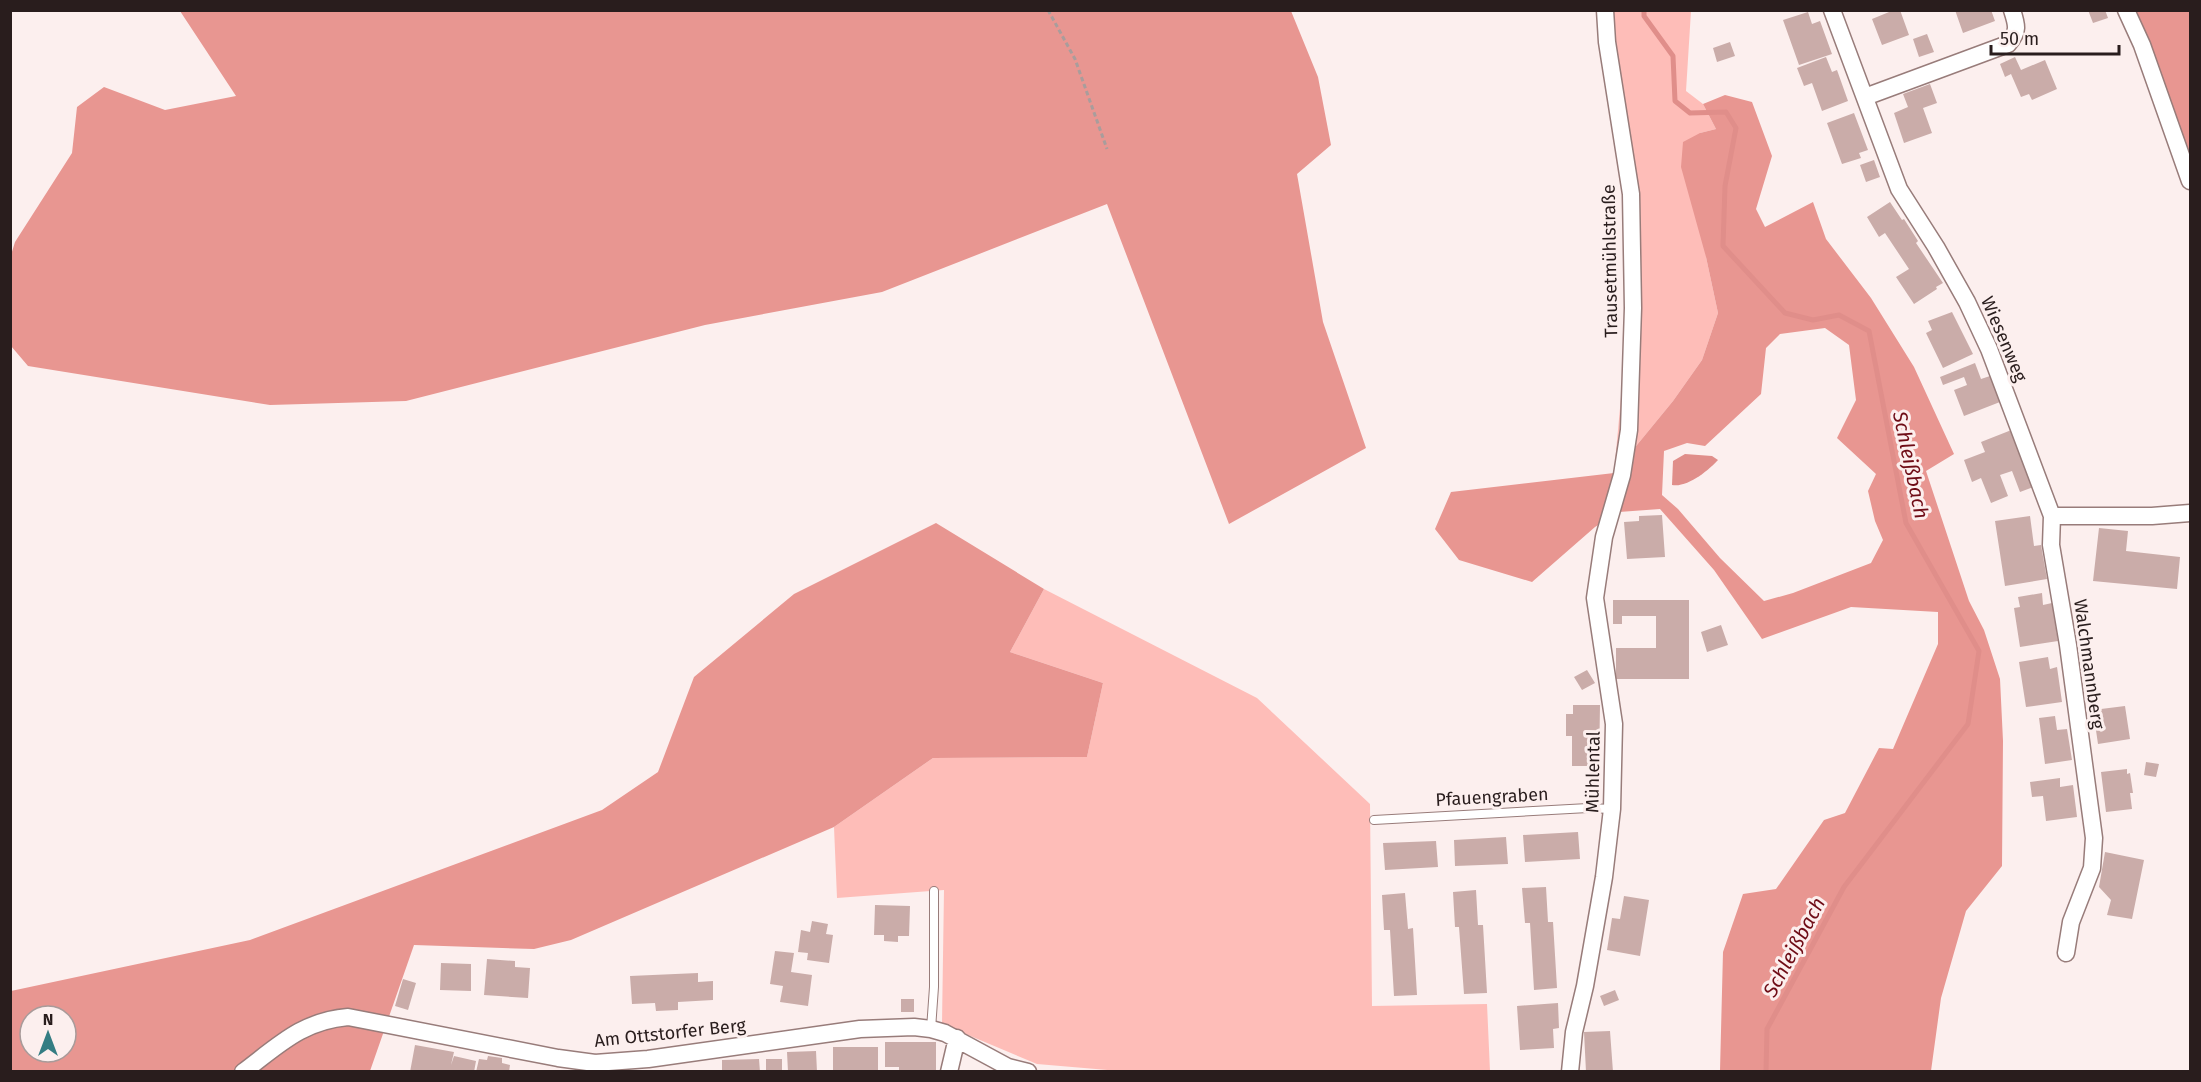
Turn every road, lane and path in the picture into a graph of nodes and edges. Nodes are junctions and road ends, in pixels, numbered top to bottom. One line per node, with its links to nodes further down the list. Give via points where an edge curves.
1 (1048, 10): 7 (path, via 1075,59)
2 (1605, 10): 9 (street, Trausetmühlstraße, via 1631,194 1633,319 1629,430)
3 (1832, 10): 6 (street, Wiesenweg)
4 (2012, 10): 6 (street, via 2017,23 2015,36 2008,44)
5 (2126, 10): 8 (street)
6 (1865, 98): 11 (street, Wiesenweg, via 1899,189 1967,302 1989,349)
7 (1107, 149)
8 (2190, 180)
9 (1622, 475): 12 (street, Mühlental, via 1604,537 1595,598 1614,724)
10 (2190, 513): 11 (street)
11 (2052, 516): 15 (street, Walchmannberg, via 2050,545 2094,838 2092,868 2071,922)
12 (1612, 809): 13 (lane, Pfauengraben); 22 (street, Mühlental, via 1601,898)
13 (1374, 820)
14 (934, 891): 16 (lane)
15 (2066, 952)
16 (931, 1029): 17 (street, Am Ottstorfer Berg); 19 (street, Am Ottstorfer Berg, via 860,1029 595,1063 348,1017 312,1024)
17 (957, 1038): 18 (street, Am Ottstorfer Berg); 20 (street)
18 (1008, 1069): 21 (street, Am Ottstorfer Berg)
19 (243, 1071)
20 (949, 1071)
21 (1028, 1071)
22 (1570, 1071)

